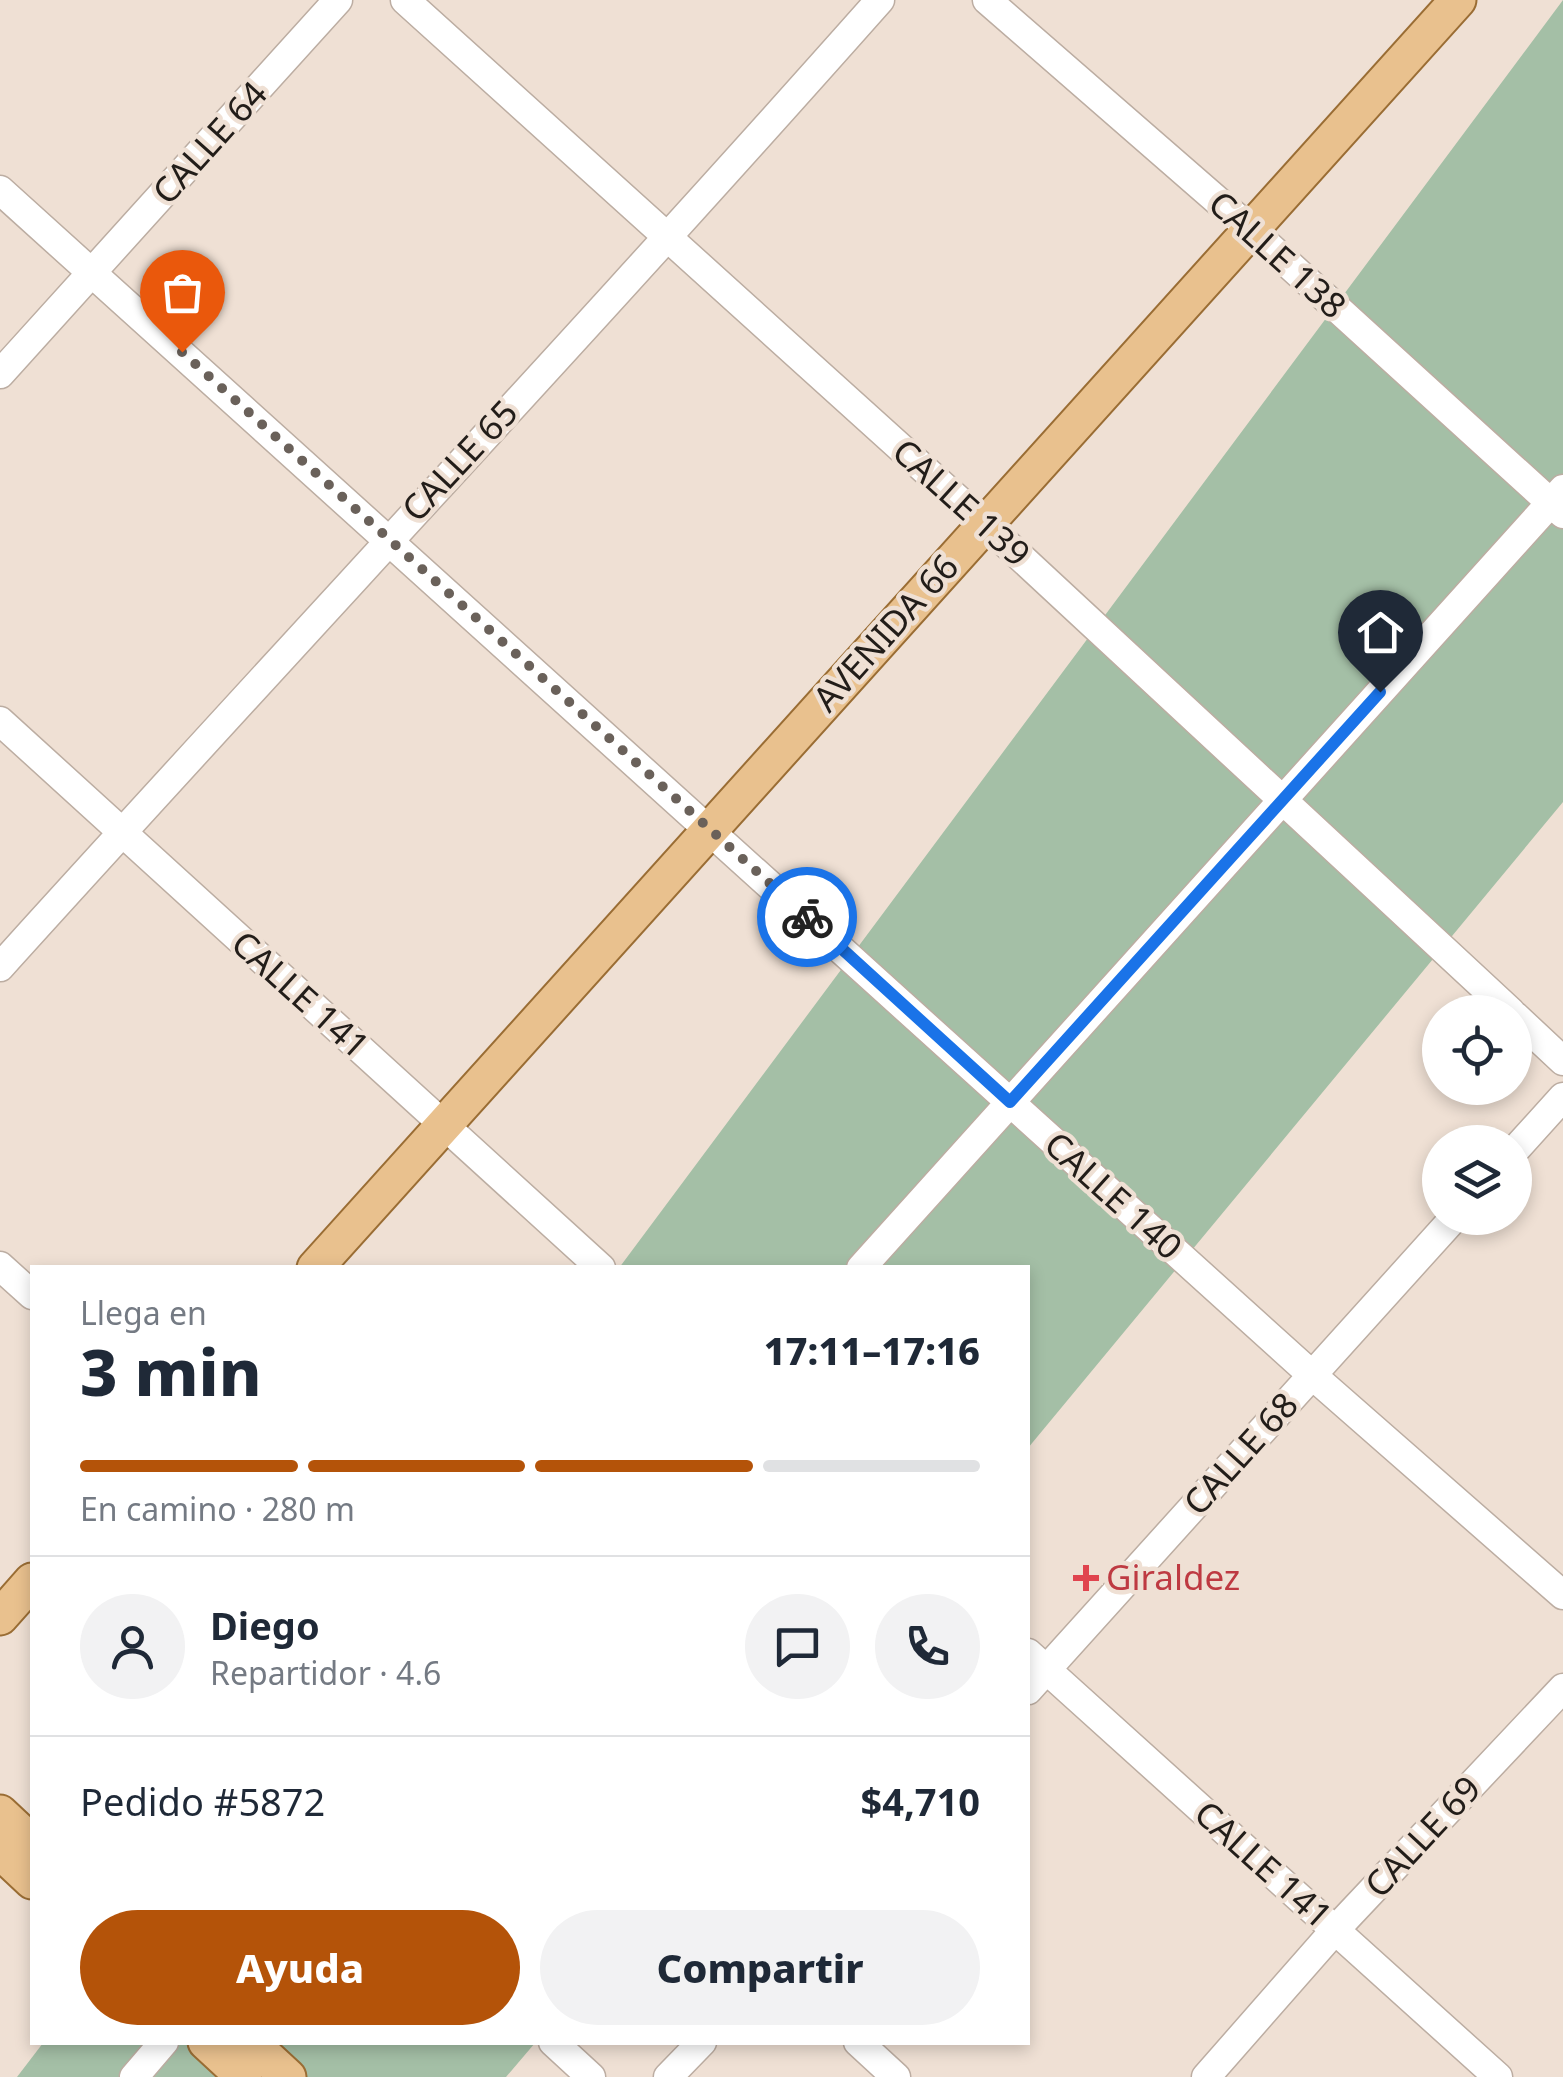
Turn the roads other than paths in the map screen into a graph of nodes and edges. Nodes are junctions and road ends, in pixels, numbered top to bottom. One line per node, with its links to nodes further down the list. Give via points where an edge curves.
1 (338, 0): 10 (street, CALLE 64)
2 (405, 0): 9 (street, CALLE 139)
3 (880, 0): 9 (street, CALLE 65)
4 (987, 0): 8 (street, CALLE 138)
5 (1433, 0): 8 (main road, AVENIDA 66)
6 (1458, 0): 8 (main road, AVENIDA 66)
7 (0, 190): 10 (street, CALLE 140)
8 (1244, 224): 12 (street, CALLE 138); 13 (main road, AVENIDA 66)
9 (669, 238): 13 (street, CALLE 139); 14 (street, CALLE 65)
10 (94, 272): 11 (street, CALLE 64); 14 (street, CALLE 140)
11 (0, 374)
12 (1559, 502): 16 (street)
13 (979, 518): 16 (street, CALLE 139); 17 (main road, AVENIDA 66)
14 (388, 538): 17 (street, CALLE 140); 18 (street, CALLE 65)
15 (0, 722): 18 (street, CALLE 141)
16 (1282, 800): 20 (street, CALLE 139); 24 (street)
17 (704, 823): 24 (street, CALLE 140); 25 (main road, AVENIDA 66)
18 (122, 832): 19 (street, CALLE 65); 25 (street, CALLE 141)
19 (0, 967)
20 (1492, 995)
21 (1532, 1032): 22 (street, CALLE 139)
22 (1563, 1061)
23 (1563, 1097): 26 (street)
24 (1010, 1102): 31 (street); 34 (street, CALLE 140)
25 (436, 1119): 28 (main road, AVENIDA 66); 29 (main road, AVENIDA 66); 30 (street, CALLE 141)
26 (1532, 1131)
27 (1439, 1235): 34 (street, CALLE 68)
28 (295, 1265)
29 (316, 1265)
30 (598, 1265)
31 (864, 1265)
32 (0, 1266): 33 (street)
33 (30, 1293)
34 (1312, 1375): 38 (street, CALLE 140); 40 (street, CALLE 68)
35 (30, 1567): 37 (main road)
36 (30, 1568): 39 (main road)
37 (0, 1592)
38 (1563, 1595)
39 (0, 1617)
40 (1034, 1671): 46 (street, CALLE 141)
41 (1563, 1688): 46 (street, CALLE 69)
42 (0, 1813): 43 (main road)
43 (30, 1841)
44 (0, 1851): 45 (main road)
45 (30, 1879)
46 (1336, 1930): 59 (street, CALLE 69); 60 (street, CALLE 141)
47 (161, 2045): 53 (street)
48 (209, 2045): 54 (main road)
49 (253, 2045): 55 (main road)
50 (556, 2045): 56 (street)
51 (699, 2045): 57 (street)
52 (861, 2045): 58 (street)
53 (134, 2077)
54 (244, 2077)
55 (288, 2077)
56 (591, 2077)
57 (668, 2077)
58 (896, 2077)
59 (1206, 2077)
60 (1498, 2077)

